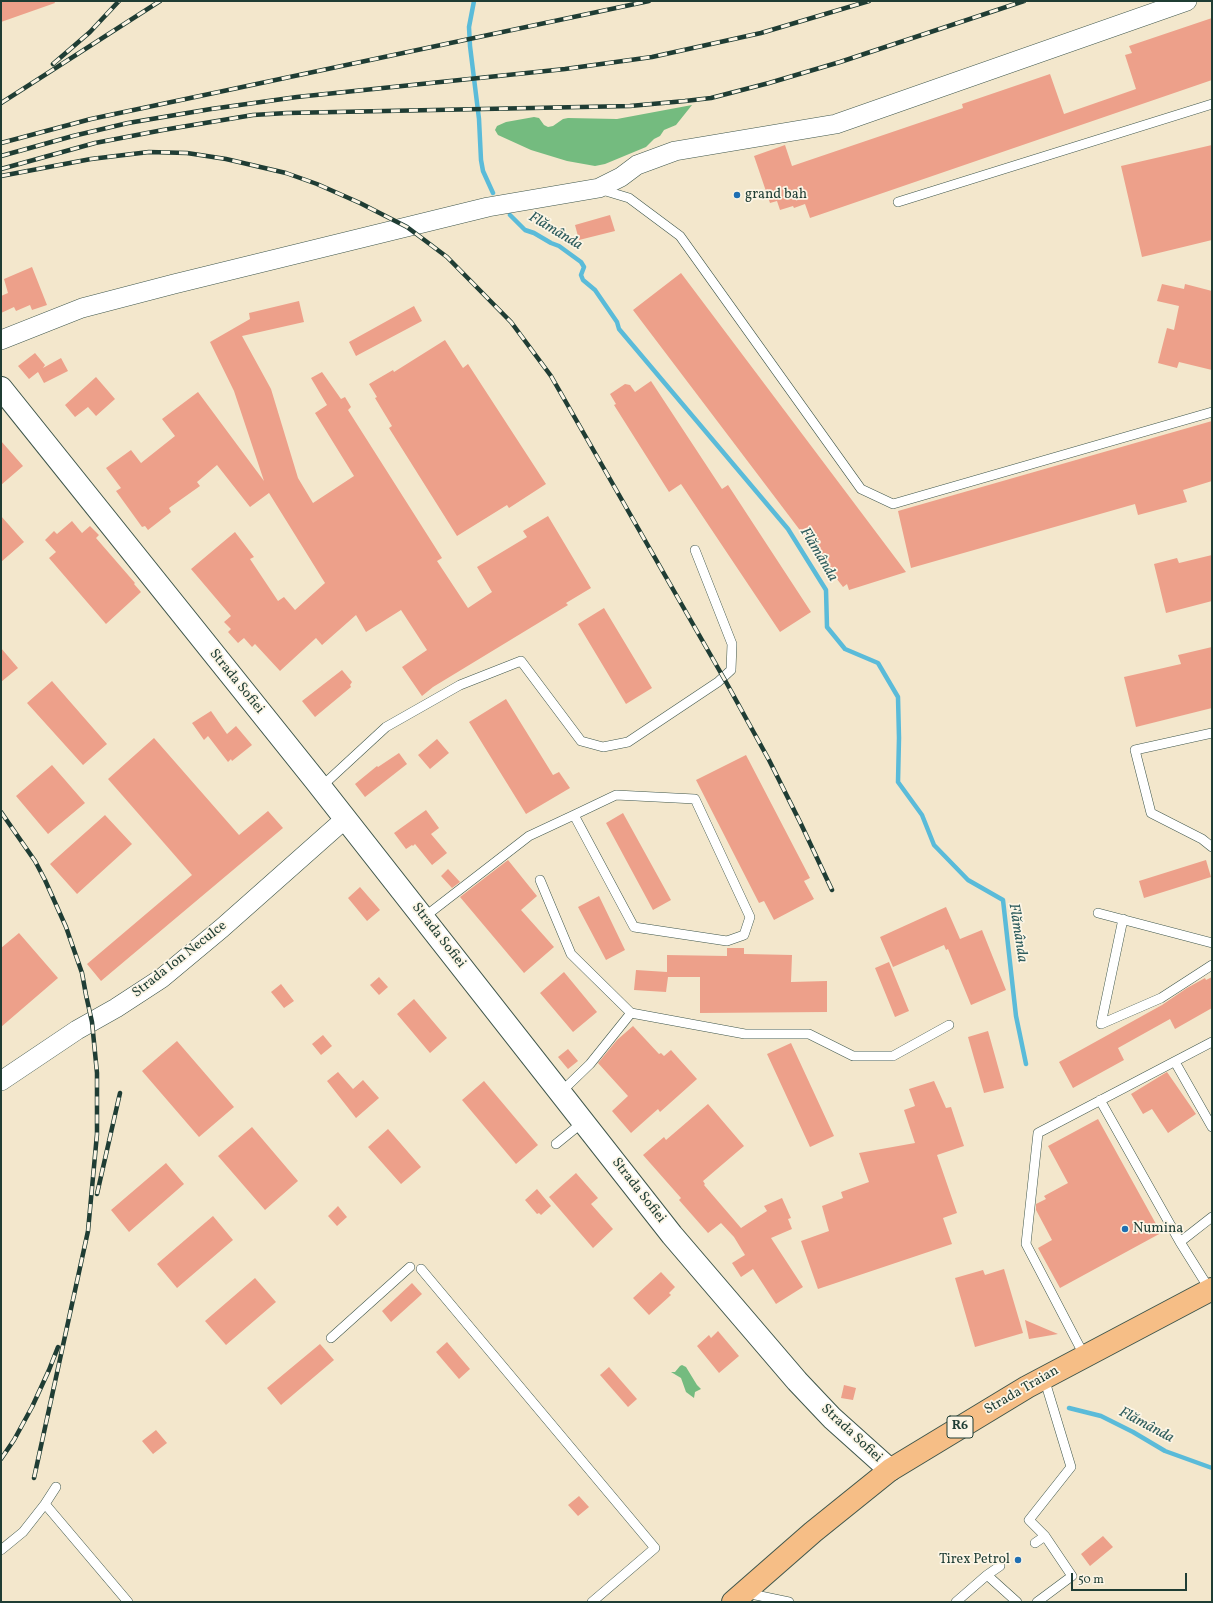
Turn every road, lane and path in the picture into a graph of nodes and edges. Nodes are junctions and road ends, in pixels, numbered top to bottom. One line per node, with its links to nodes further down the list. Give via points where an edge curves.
1 (1188, 1): 3 (street, via 836,124 675,151 637,165)
2 (1212, 104): 4 (lane)
3 (599, 188): 5 (street, via 488,207 174,284 82,308); 7 (lane, via 629,198 680,236 861,489 893,504)
4 (898, 202)
5 (1, 340)
6 (1, 388): 10 (street, Strada Sofiei)
7 (1212, 412)
8 (695, 550): 10 (lane, via 732,644 730,670 718,682 628,742 604,747 580,741 521,661 460,685 386,727)
9 (1212, 733): 13 (lane, via 1136,750 1151,813 1202,839)
10 (321, 787): 12 (street, Strada Sofiei)
11 (574, 815): 11 (lane, via 634,927 727,941 744,935 750,917 695,799 616,795); 16 (lane, via 529,836)
12 (345, 819): 16 (street, Strada Sofiei); 24 (street, Strada Ion Neculce, via 162,978 77,1030)
13 (1212, 847)
14 (540, 880): 20 (lane, via 571,954)
15 (1098, 913): 17 (lane)
16 (423, 918): 25 (street, Strada Sofiei)
17 (1123, 919): 18 (lane); 19 (lane, via 1101,1024 1161,998)
18 (1212, 943)
19 (1212, 965)
20 (631, 1013): 21 (lane, via 746,1034 809,1034 853,1056 893,1056); 25 (lane, via 590,1064)
21 (949, 1025)
22 (1212, 1042): 23 (lane)
23 (1174, 1062): 26 (lane); 28 (lane)
24 (1, 1081)
25 (560, 1092): 27 (street, Strada Sofiei)
26 (1100, 1100): 31 (lane); 36 (lane, via 1038,1133 1026,1244)
27 (583, 1122): 29 (lane); 38 (street, Strada Sofiei, via 672,1235 797,1381 832,1418)
28 (1212, 1127)
29 (556, 1144)
30 (1212, 1217): 31 (lane)
31 (1180, 1242): 34 (lane)
32 (410, 1267): 35 (lane)
33 (421, 1269): 48 (lane, via 655,1548)
34 (1211, 1290): 36 (highway, Strada Trаian / R6)
35 (331, 1338)
36 (1085, 1356): 37 (highway, Strada Trаian / R6)
37 (1044, 1378): 38 (highway, Strada Trаian / R6); 41 (lane, via 1071,1467 1029,1520)
38 (890, 1470): 46 (highway, Strada Trаian / R6)
39 (56, 1486): 40 (lane)
40 (45, 1504): 43 (lane, via 23,1532); 47 (lane)
41 (1046, 1536): 42 (lane); 52 (lane, via 1072,1576)
42 (1035, 1543)
43 (1, 1550)
44 (1000, 1566): 45 (lane)
45 (987, 1575): 50 (lane); 51 (lane)
46 (738, 1597): 49 (lane)
47 (128, 1602)
48 (592, 1602)
49 (789, 1602)
50 (956, 1602)
51 (1017, 1602)
52 (1037, 1602)

